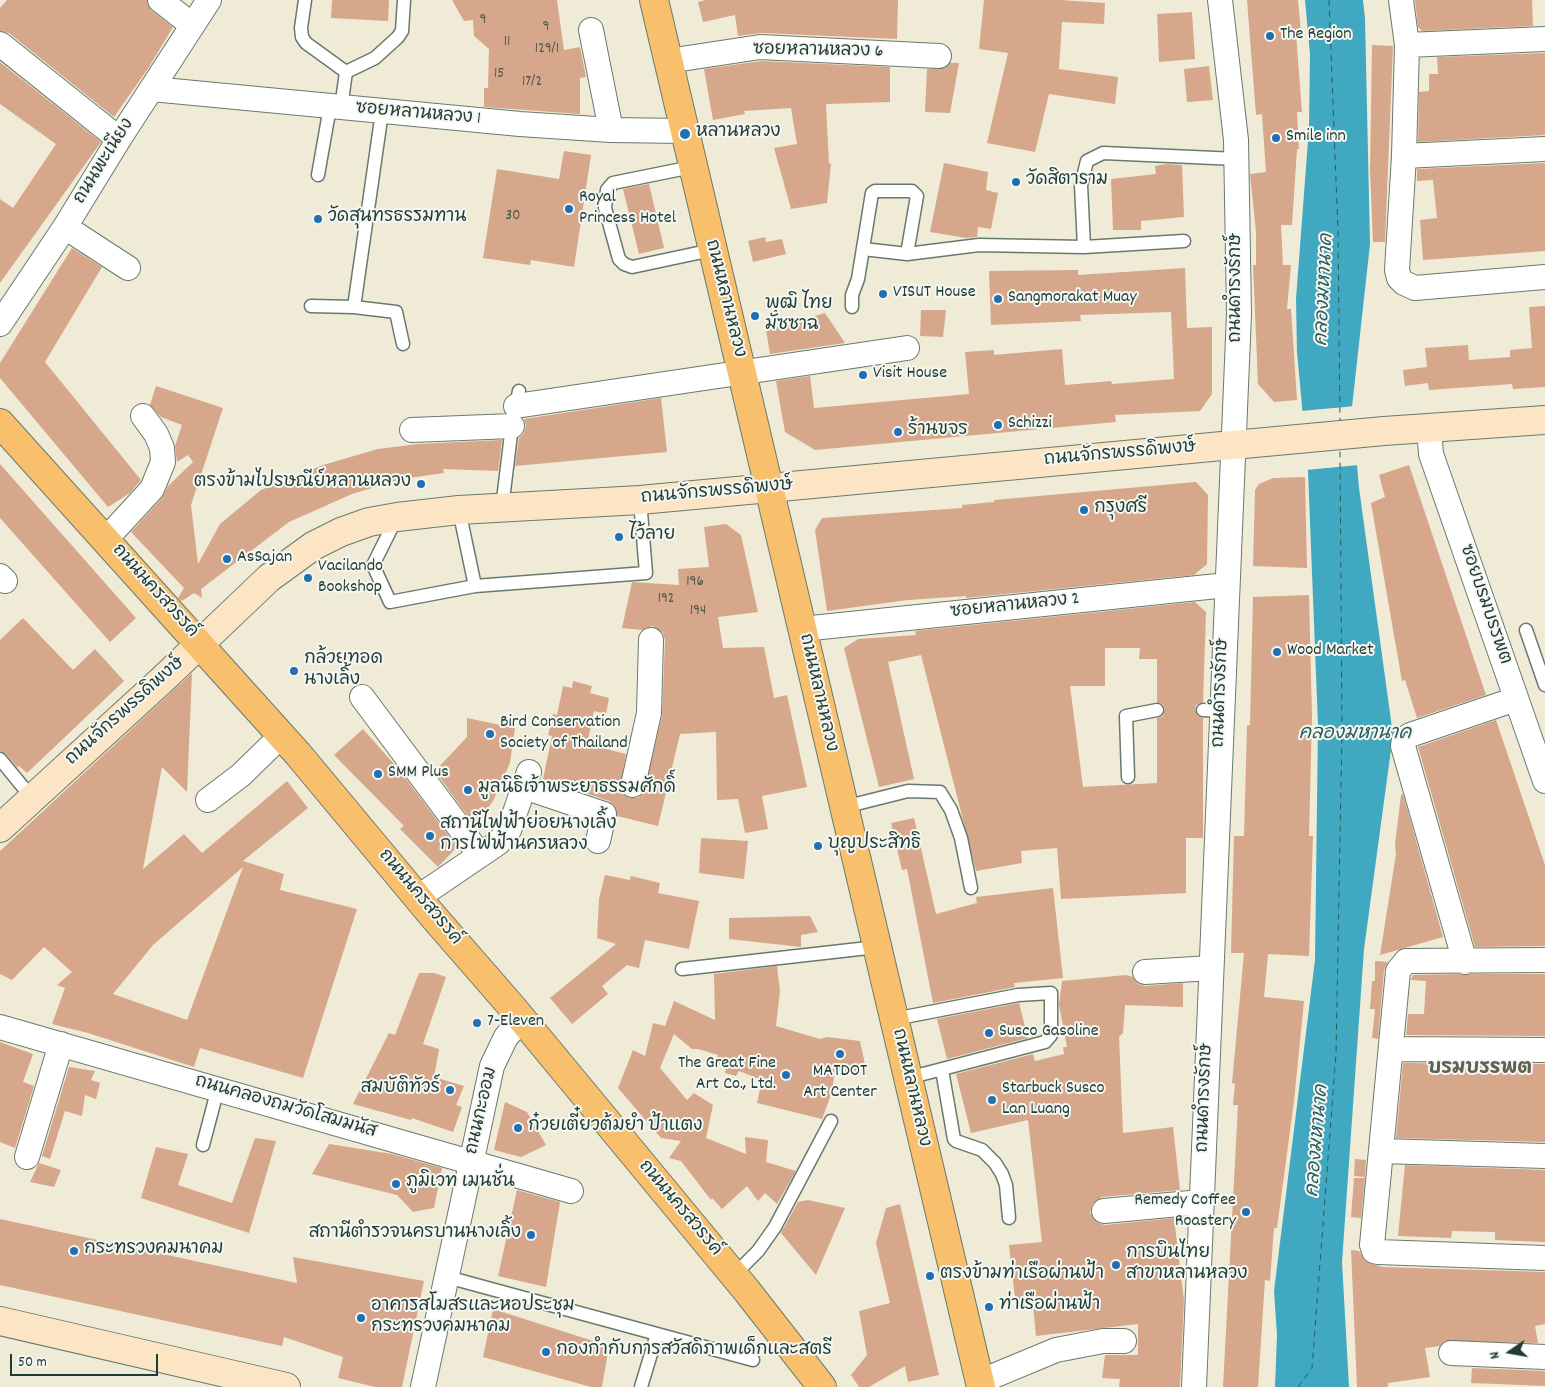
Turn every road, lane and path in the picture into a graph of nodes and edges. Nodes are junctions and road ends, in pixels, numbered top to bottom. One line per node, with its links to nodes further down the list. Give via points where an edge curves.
1 (160, 0): 8 (street)
2 (209, 0): 8 (street, ถนนพะเนียง)
3 (305, 0): 15 (lane, via 300,28 302,37)
4 (404, 0): 15 (lane, via 402,31 398,37 374,58)
5 (654, 0): 14 (main road, ถนนหลานหลวง)
6 (1220, 0): 24 (street, ถนนดำรงรักษ์)
7 (1401, 0): 12 (street)
8 (192, 25): 16 (street, ถนนพะเนียง)
9 (591, 30): 19 (street)
10 (1545, 39): 12 (street)
11 (0, 44): 21 (street)
12 (1407, 45): 23 (street)
13 (939, 56): 14 (street, ซอยหลานหลวง 6, via 760,47)
14 (668, 61): 20 (main road, ถนนหลานหลวง)
15 (346, 72): 17 (lane)
16 (152, 89): 17 (street, ซอยหลานหลวง 1); 21 (street, ถนนพะเนียง)
17 (335, 108): 18 (street, ซอยหลานหลวง 1); 26 (lane)
18 (382, 112): 19 (street, ซอยหลานหลวง 1); 36 (lane)
19 (611, 130): 20 (street, ซอยหลานหลวง 1)
20 (685, 131): 25 (main road, ถนนหลานหลวง)
21 (119, 139): 27 (street, ถนนพะเนียง)
22 (1545, 149): 23 (street)
23 (1404, 156): 34 (street, via 1397,270 1404,283 1415,288)
24 (1237, 159): 29 (lane, via 1103,153 1087,161 1081,185); 48 (street, ถนนดำรงรักษ์, via 1239,314)
25 (692, 167): 31 (main road, ถนนหลานหลวง); 31 (lane, via 613,183 607,190 605,208 619,259 624,264 632,267)
26 (318, 175)
27 (65, 227): 33 (street); 38 (street, ถนนพะเนียง)
28 (1184, 240): 29 (lane)
29 (1084, 247): 32 (lane, via 979,245)
30 (863, 248): 32 (lane); 32 (lane, via 872,193 881,190 912,191 917,196); 37 (lane)
31 (712, 250): 41 (main road, ถนนหลานหลวง)
32 (907, 254)
33 (128, 268)
34 (1545, 277)
35 (311, 306): 36 (lane)
36 (354, 307): 39 (lane, via 396,312)
37 (852, 307)
38 (0, 324)
39 (403, 344)
40 (907, 348): 41 (street)
41 (742, 374): 42 (street); 49 (main road, ถนนหลานหลวง)
42 (516, 408): 47 (street); 51 (lane)
43 (143, 416): 54 (street, via 156,434 163,462 152,489)
44 (1545, 420): 46 (main road, ถนนจักรพรรดิพงษ์)
45 (0, 423): 54 (main road, ถนนนครสวรรค์)
46 (1429, 428): 48 (main road, ถนนจักรพรรดิพงษ์); 63 (street, ซอยบรมบรรพต, via 1431,454)
47 (412, 430)
48 (1234, 444): 49 (main road, ถนนจักรพรรดิพงษ์); 55 (street, ถนนดำรงรักษ์)
49 (768, 488): 50 (main road, ถนนจักรพรรดิพงษ์); 57 (main road, ถนนหลานหลวง)
50 (640, 500): 51 (main road, ถนนจักรพรรดิพงษ์); 56 (lane, via 646,573)
51 (502, 508): 52 (main road, ถนนจักรพรรดิพงษ์)
52 (459, 510): 53 (main road, ถนนจักรพรรดิพงษ์); 56 (lane)
53 (397, 517): 56 (lane, via 374,565 388,601); 60 (main road, ถนนจักรพรรดิพงษ์, via 351,528 313,546 269,578)
54 (106, 539): 60 (main road, ถนนนครสวรรค์)
55 (1227, 585): 57 (street, ซอยหลานหลวง 2); 81 (street, ถนนดำรงรักษ์, via 1212,710)
56 (475, 586)
57 (802, 630): 72 (main road, ถนนหลานหลวง)
58 (1526, 630): 61 (lane)
59 (651, 640): 69 (street, via 649,713)
60 (200, 644): 65 (main road, ถนนนครสวรรค์); 70 (main road, ถนนจักรพรรดิพงษ์)
61 (1545, 685)
62 (362, 697): 75 (street)
63 (1516, 699): 68 (street, ซอยบรมบรรพต); 80 (street, via 1404,739 1403,746)
64 (1157, 710): 67 (lane, via 1126,716)
65 (282, 735): 71 (street, via 242,775); 77 (main road, ถนนนครสวรรค์)
66 (0, 759): 70 (lane)
67 (1128, 777)
68 (1545, 781)
69 (633, 785)
70 (32, 798): 73 (main road, ถนนจักรพรรดิพงษ์)
71 (208, 800)
72 (844, 807): 76 (lane, via 908,791 940,792 951,810 961,838); 78 (main road, ถนนหลานหลวง)
73 (0, 828)
74 (598, 841): 75 (street, via 604,814 527,779 509,830 498,843)
75 (480, 855): 77 (street)
76 (971, 888)
77 (417, 898): 84 (main road, ถนนนครสวรรค์)
78 (877, 947): 82 (lane); 85 (main road, ถนนหลานหลวง)
79 (1545, 960): 80 (street)
80 (1466, 962): 88 (street, via 1406,961 1402,965 1398,971)
81 (1211, 968): 83 (street); 100 (street, ถนนดำรงรักษ์)
82 (682, 970)
83 (1145, 972)
84 (522, 1019): 98 (street, ถนนกะออม, via 506,1037 492,1066); 104 (main road, ถนนนครสวรรค์)
85 (894, 1019): 90 (lane, via 1018,995 1051,993 1051,1035 1045,1042); 91 (main road, ถนนหลานหลวง)
86 (0, 1027): 87 (street, ถนนคลองถมวัดโสมมนัส)
87 (61, 1044): 92 (street, ถนนคลองถมวัดโสมมนัส); 97 (street)
88 (1392, 1048): 89 (street); 95 (street)
89 (1545, 1050)
90 (942, 1070): 91 (lane); 102 (lane, via 954,1139 982,1150 995,1162 1006,1185)
91 (908, 1078): 112 (main road, ถนนหลานหลวง)
92 (218, 1088): 94 (lane); 98 (street, ถนนคลองถมวัดโสมมนัส)
93 (831, 1121): 104 (lane, via 775,1227 758,1252)
94 (203, 1145)
95 (1382, 1151): 96 (street); 103 (street, via 1374,1251)
96 (1545, 1156)
97 (27, 1157)
98 (471, 1163): 99 (street, ถนนคลองถมวัดโสมมนัส); 105 (street, ถนนกะออม)
99 (570, 1191)
100 (1201, 1202): 101 (street); 117 (street, ถนนดำรงรักษ์)
101 (1104, 1211)
102 (1009, 1218)
103 (1545, 1258)
104 (734, 1275): 116 (main road, ถนนนครสวรรค์)
105 (447, 1277): 107 (lane); 114 (street, ถนนกะออม)
106 (0, 1321): 113 (main road)
107 (657, 1334): 111 (lane); 115 (lane)
108 (1124, 1341): 112 (street, via 1103,1341 1056,1350)
109 (1451, 1353): 110 (street)
110 (1545, 1357)
111 (753, 1360)
112 (980, 1384)
113 (286, 1387)
114 (423, 1387)
115 (641, 1387)
116 (822, 1387)
117 (1194, 1387)

